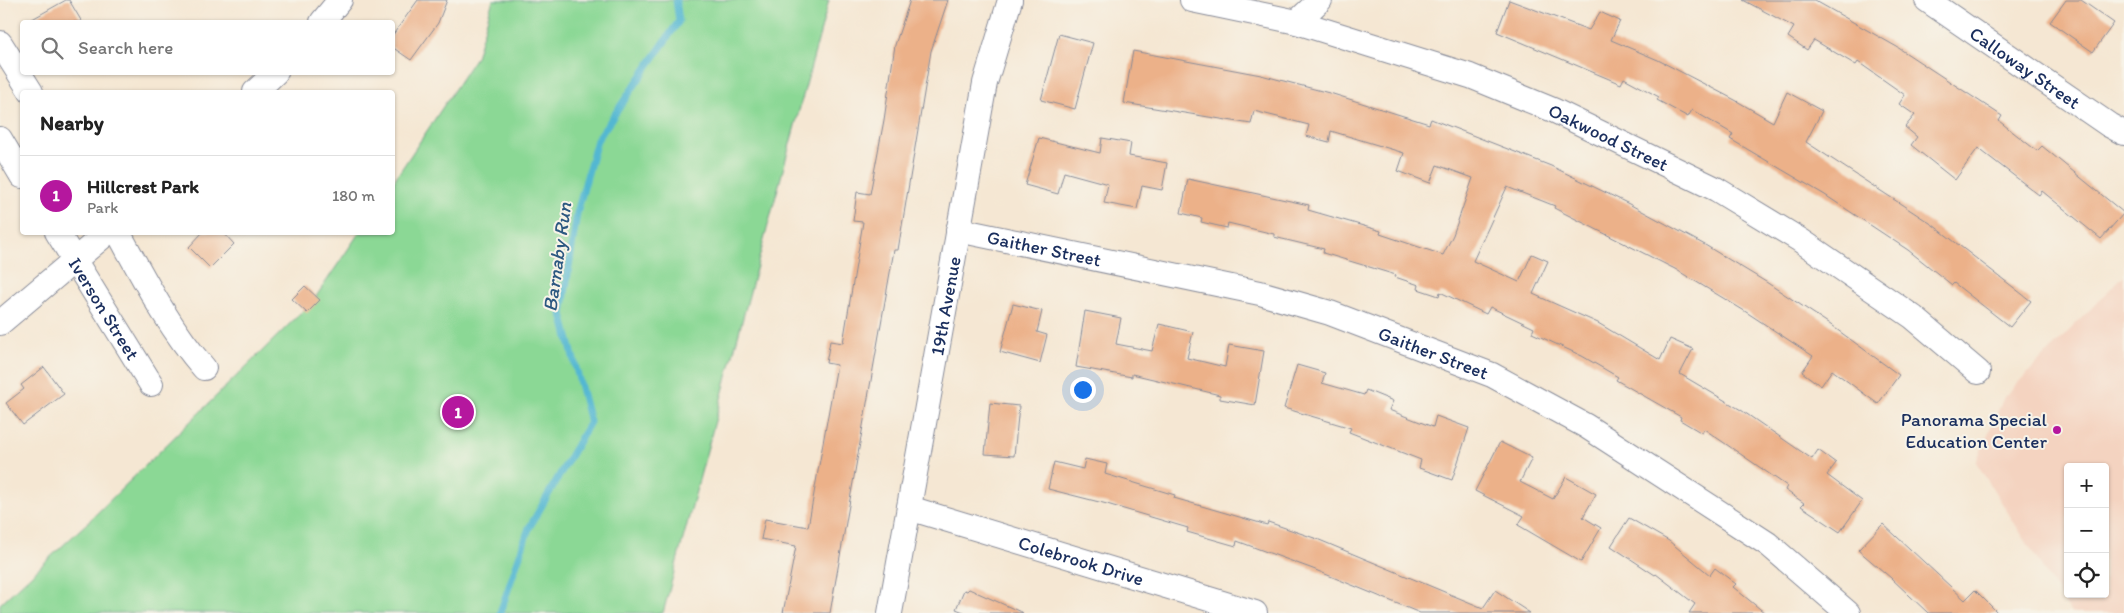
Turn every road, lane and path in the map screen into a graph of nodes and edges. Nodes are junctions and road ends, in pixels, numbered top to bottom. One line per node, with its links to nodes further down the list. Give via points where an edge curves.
1 (340, 0): 6 (street)
2 (1010, 0): 17 (street, 19th Avenue, via 984,83)
3 (1192, 0): 7 (street, Oakwood Street)
4 (1320, 0): 7 (street)
5 (1927, 0): 14 (street, Calloway Street)
6 (324, 20)
7 (1297, 22): 24 (street, Oakwood Street, via 1470,76 1553,110 1716,189 1800,240 1913,317)
8 (0, 43): 10 (street)
9 (20, 75): 12 (street)
10 (20, 75)
11 (273, 75): 13 (street)
12 (30, 90)
13 (257, 90)
14 (2124, 133)
15 (0, 139): 16 (street)
16 (20, 173)
17 (958, 230): 26 (street, 19th Avenue); 29 (street, Gaither Street, via 1260,293 1330,313 1492,375 1586,426 1768,544)
18 (59, 235): 21 (street, Iverson Street)
19 (104, 235): 21 (street)
20 (120, 235): 23 (street, via 152,294 188,350)
21 (74, 261): 22 (street); 25 (street, Iverson Street)
22 (0, 323)
23 (204, 368)
24 (1978, 372)
25 (150, 384)
26 (908, 508): 27 (street, 19th Avenue); 28 (street, Colebrook Drive)
27 (890, 613)
28 (1255, 613)
29 (1848, 613)

